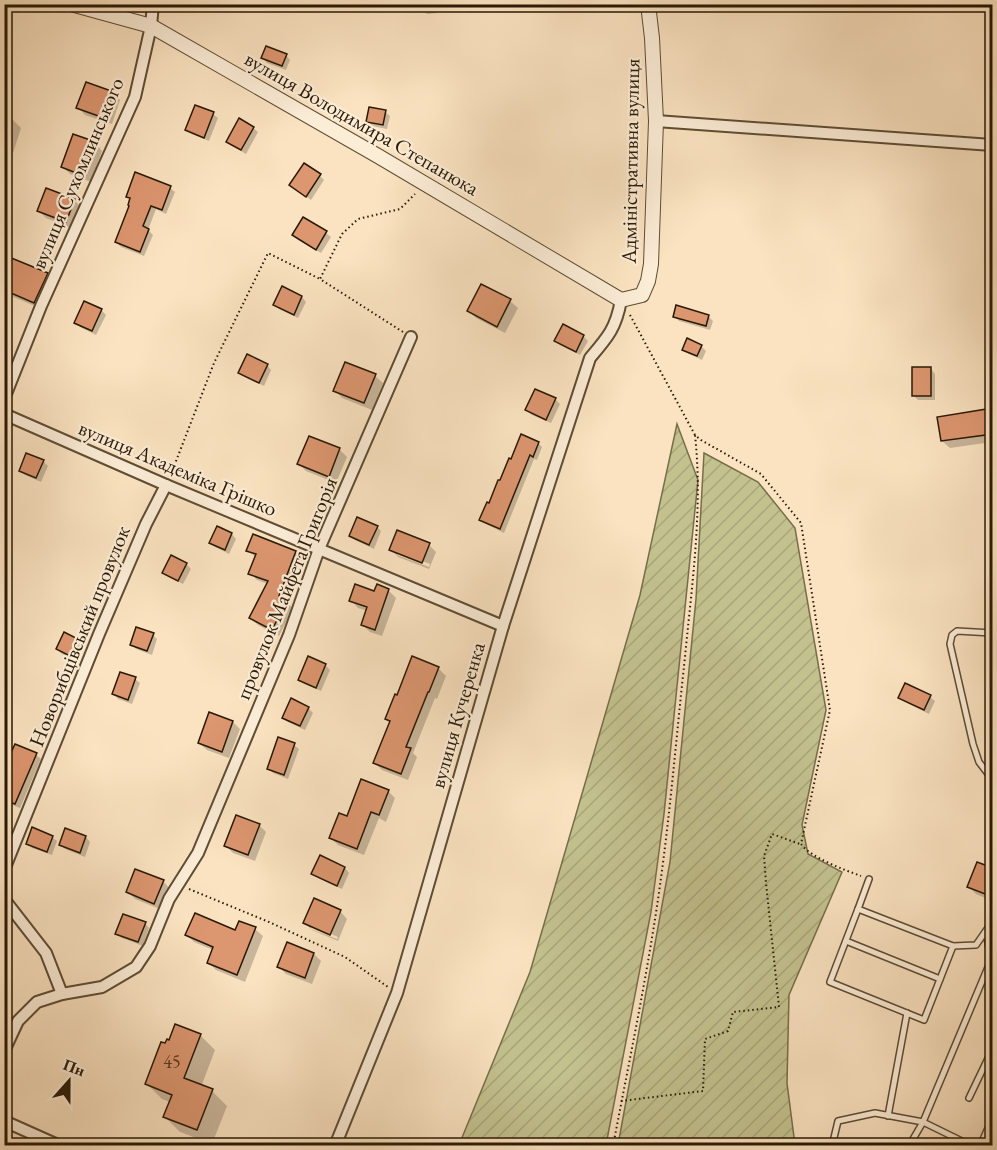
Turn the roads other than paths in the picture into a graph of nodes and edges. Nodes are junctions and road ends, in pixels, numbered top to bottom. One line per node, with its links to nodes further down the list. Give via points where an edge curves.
1 (72, 4): 4 (street, вулиця Володимира Степанюка)
2 (153, 4): 4 (street, вулиця Сухомлинського)
3 (648, 4): 5 (street, Адміністративна вулиця)
4 (151, 26): 7 (street, вулиця Володимира Степанюка); 9 (street, вулиця Сухомлинського, via 135,97 41,306)
5 (656, 121): 6 (street); 7 (street, Адміністративна вулиця, via 648,281 642,295)
6 (993, 145)
7 (621, 300): 13 (street, вулиця Кучеренка, via 610,335 590,358)
8 (411, 337): 12 (street, провулок Майфета Григорія)
9 (4, 399)
10 (4, 414): 11 (street, вулиця Академіка Грішко)
11 (166, 485): 12 (street, вулиця Академіка Грішко); 17 (street, Новорибцівський провулок, via 99,634)
12 (319, 549): 13 (street, вулиця Академіка Грішко); 26 (street, провулок Майфета Григорія, via 289,635 198,853 169,900 150,946 136,966 102,987)
13 (503, 626): 37 (street, вулиця Кучеренка, via 397,993)
14 (991, 633): 15 (lane); 16 (lane, via 957,631 950,644 973,744 979,762)
15 (993, 648)
16 (993, 779)
17 (4, 870)
18 (869, 879): 20 (lane)
19 (4, 898): 26 (street, via 46,953)
20 (858, 909): 23 (lane); 24 (lane)
21 (993, 922): 22 (lane)
22 (986, 932): 24 (lane, via 976,945); 34 (lane, via 991,960)
23 (846, 941): 25 (lane); 27 (lane, via 831,982)
24 (953, 946): 25 (lane)
25 (940, 979): 27 (lane, via 924,1020)
26 (62, 994): 29 (street, провулок Майфета Григорія, via 37,1002 18,1021)
27 (907, 1013): 31 (lane)
28 (993, 1050): 30 (lane)
29 (4, 1051)
30 (969, 1098)
31 (888, 1116): 34 (lane); 38 (lane, via 875,1113 838,1121)
32 (993, 1119): 41 (lane)
33 (4, 1121): 36 (street)
34 (923, 1122): 35 (lane); 39 (lane)
35 (959, 1143): 40 (lane)
36 (60, 1146)
37 (335, 1146)
38 (832, 1146)
39 (909, 1146)
40 (972, 1146)
41 (980, 1146)

